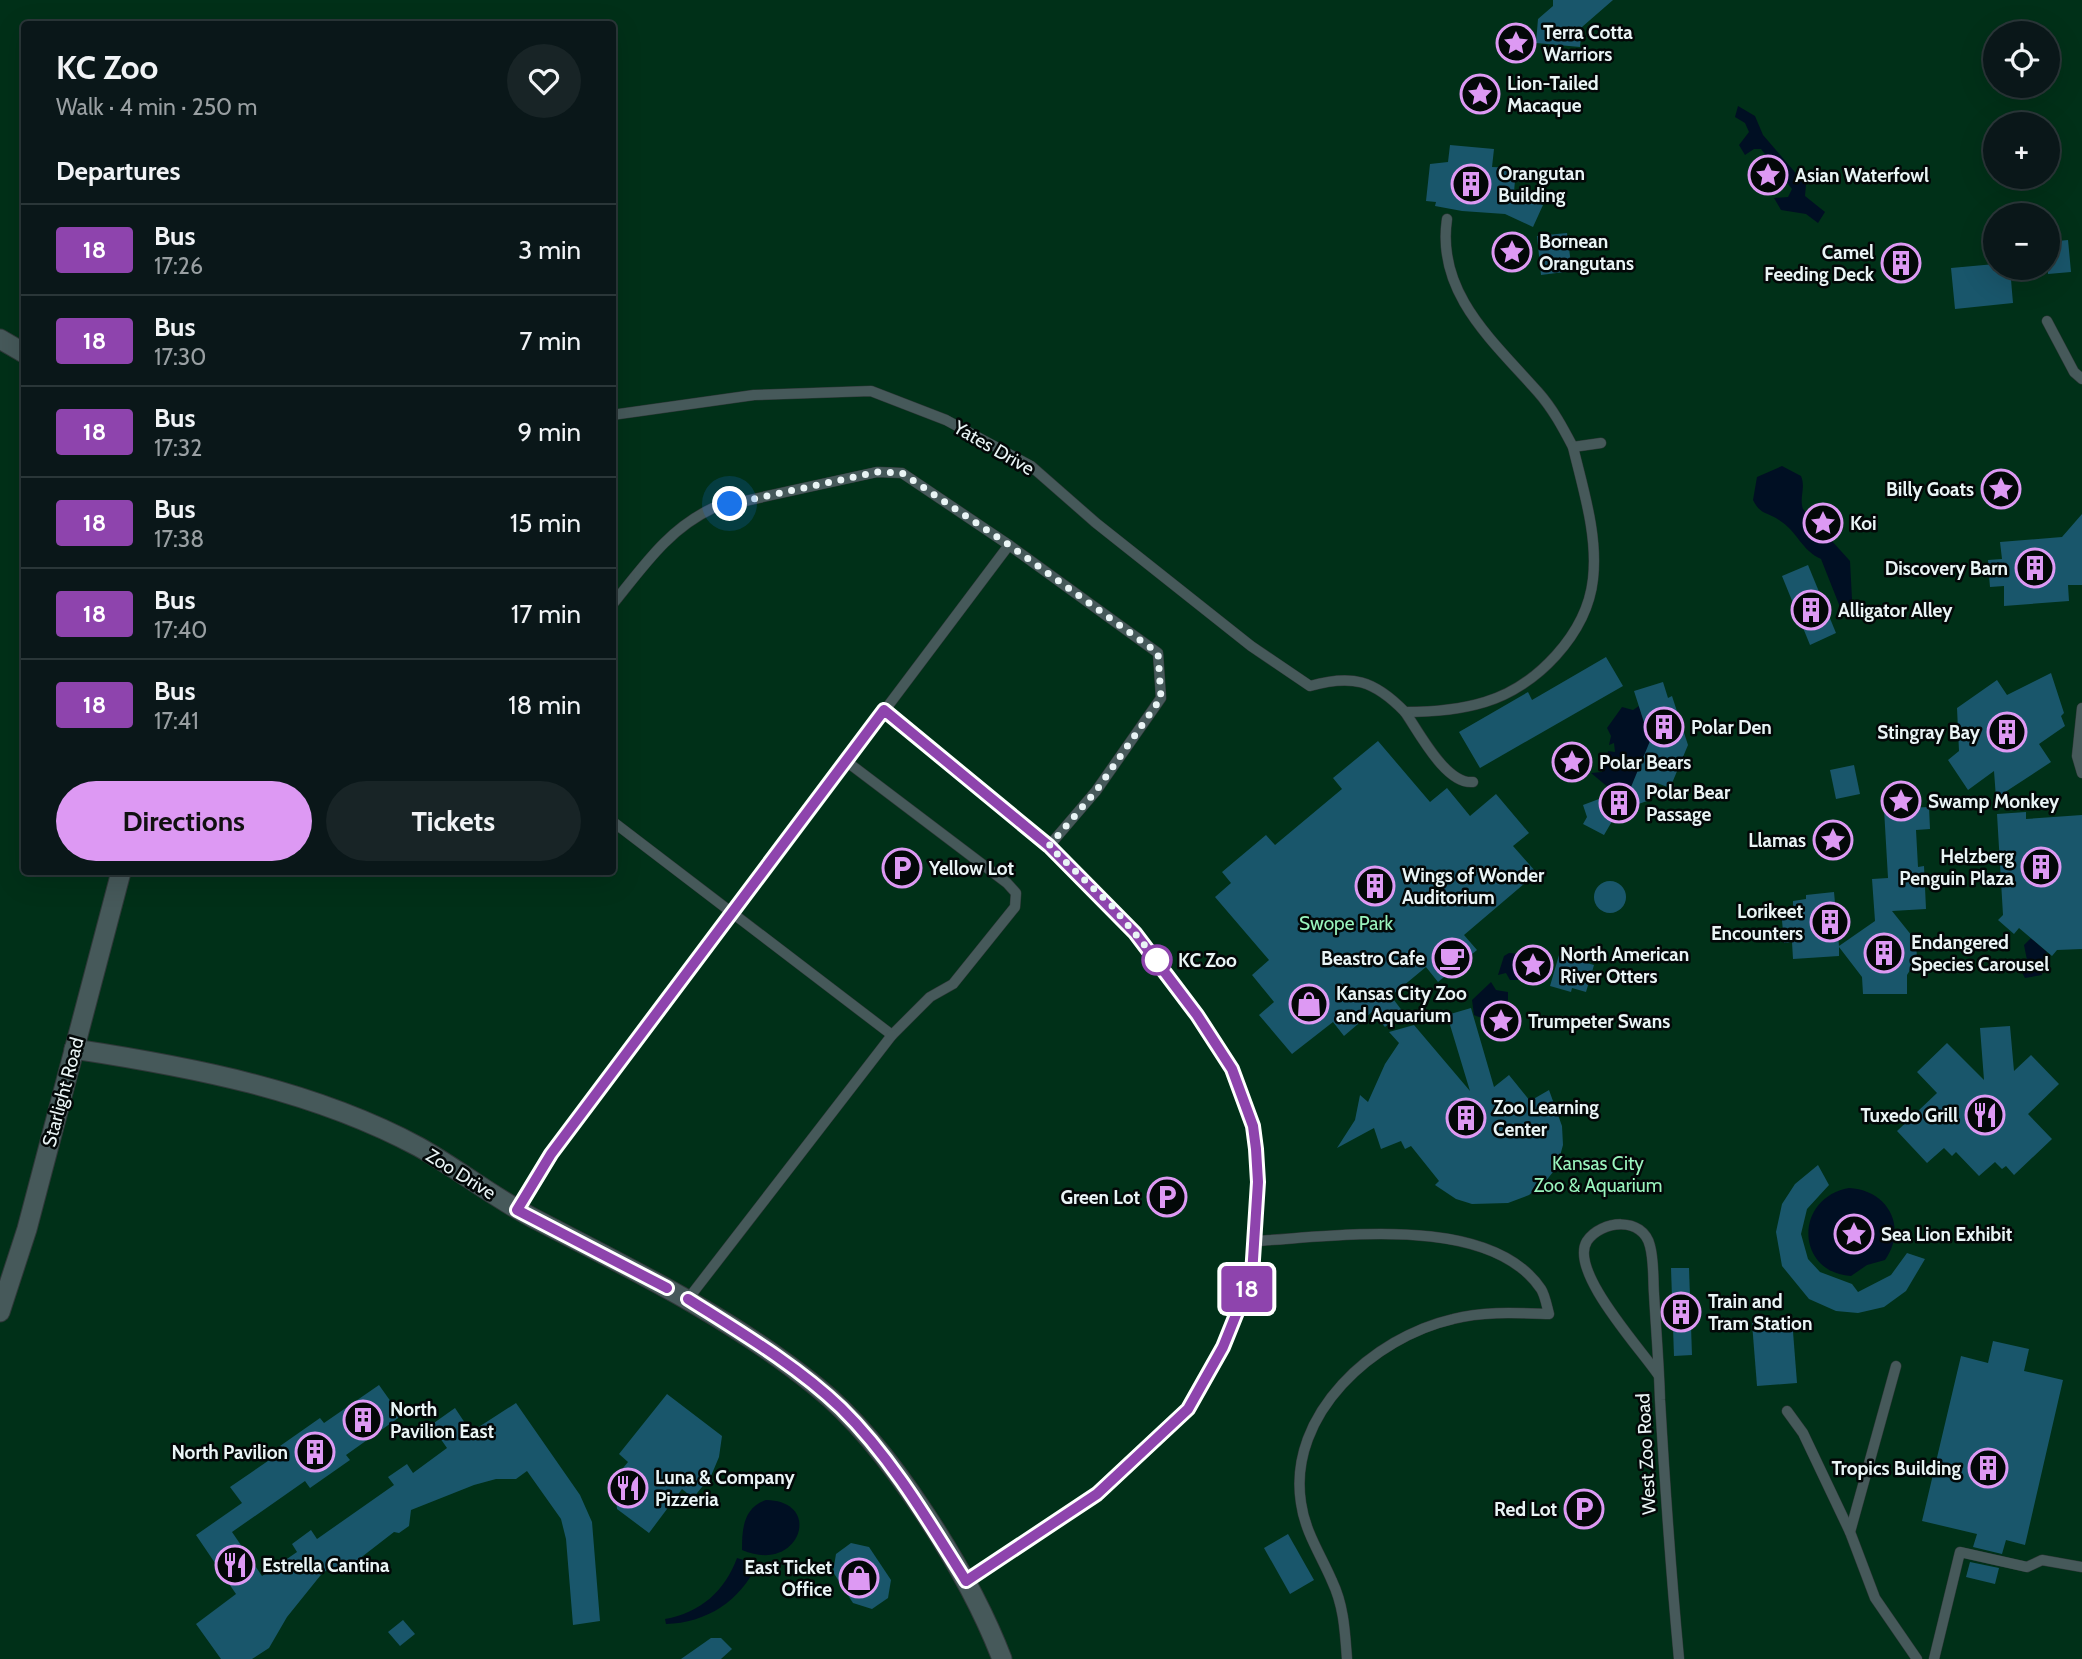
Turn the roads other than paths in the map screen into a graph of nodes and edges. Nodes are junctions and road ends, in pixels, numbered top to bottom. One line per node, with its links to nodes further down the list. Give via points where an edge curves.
1 (1447, 219): 8 (lane, via 1444,242 1452,282 1475,322 1539,393)
2 (2047, 321): 5 (lane)
3 (0, 339): 4 (street)
4 (21, 351)
5 (2082, 379)
6 (616, 414): 13 (lane, Yates Drive, via 754,395 871,391 946,421 1031,466 1189,597 1310,686 1328,681 1362,682 1388,695)
7 (1601, 443): 8 (lane)
8 (1573, 447): 13 (lane, via 1592,540 1593,582 1584,612 1535,675 1488,702)
9 (1009, 545): 10 (lane, via 902,473 877,472 713,508 689,519 667,537); 12 (lane); 18 (lane, via 1158,653 1161,698 1096,791)
10 (616, 600)
11 (2082, 708): 15 (lane, via 2077,756)
12 (884, 710): 14 (lane); 18 (lane)
13 (1405, 712): 16 (lane, via 1444,768 1460,781)
14 (846, 761): 20 (lane); 21 (lane, via 1016,893 1015,907 953,984 930,997)
15 (2082, 773)
16 (1473, 782)
17 (616, 824): 20 (lane)
18 (1049, 846): 24 (lane, via 1135,933 1232,1069 1253,1126 1258,1182)
19 (120, 875): 22 (street, Starlight Road)
20 (732, 912): 21 (lane); 23 (lane, via 551,1154)
21 (892, 1035): 25 (lane)
22 (74, 1049): 23 (street, Zoo Drive, via 233,1078 341,1111 419,1148); 26 (street, Starlight Road, via 27,1229)
23 (517, 1210): 25 (street, Zoo Drive)
24 (1255, 1241): 32 (lane, via 1252,1275 1223,1347 1188,1409 1097,1494); 34 (lane, via 1407,1234 1489,1250 1516,1264 1542,1290 1549,1314 1503,1312 1452,1319 1418,1333 1378,1352 1349,1376 1325,1408 1305,1445 1298,1477 1308,1530 1343,1610)
25 (688, 1299): 32 (street, Zoo Drive, via 782,1361 842,1409 918,1506)
26 (0, 1312)
27 (1896, 1367): 30 (lane)
28 (1659, 1376): 28 (lane, West Zoo Road, via 1593,1286 1584,1264 1585,1243 1598,1229 1617,1223 1635,1228 1650,1247); 35 (lane, West Zoo Road)
29 (1787, 1411): 30 (lane, via 1803,1433)
30 (1850, 1532): 36 (lane, via 1875,1598)
31 (2082, 1567): 37 (lane, via 2042,1560 2027,1567 1961,1552)
32 (966, 1581): 33 (street, Zoo Drive)
33 (1002, 1659)
34 (1348, 1659)
35 (1679, 1659)
36 (1917, 1659)
37 (1934, 1659)

